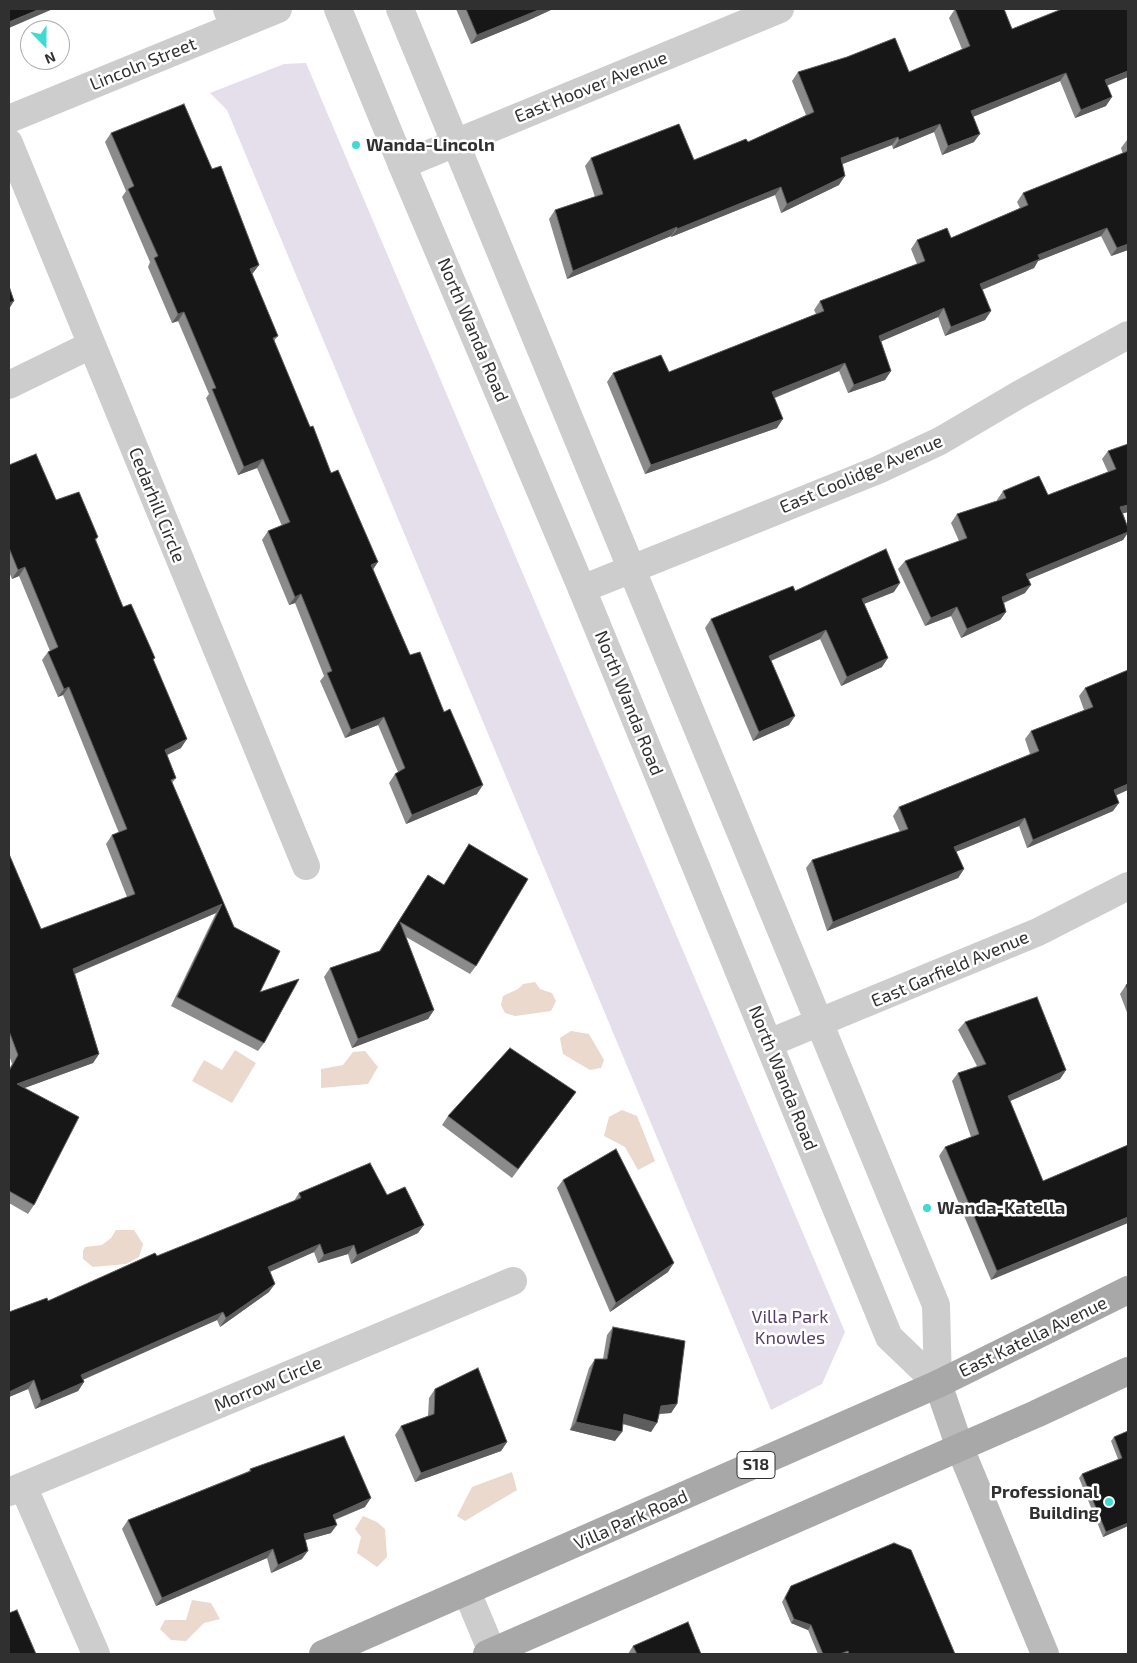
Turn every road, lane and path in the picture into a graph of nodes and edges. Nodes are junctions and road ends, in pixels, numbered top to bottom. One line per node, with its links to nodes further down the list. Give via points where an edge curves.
1 (278, 9): 5 (street, Lincoln Street)
2 (338, 9): 9 (street, North Wanda Road)
3 (400, 9): 8 (street, North Wanda Road)
4 (780, 9): 8 (street, East Hoover Avenue)
5 (231, 18): 6 (street, Lincoln Street)
6 (9, 119)
7 (9, 143): 11 (street, Cedarhill Circle)
8 (456, 143): 9 (street, East Hoover Avenue); 13 (street, North Wanda Road)
9 (402, 165): 14 (street, North Wanda Road)
10 (1128, 335): 13 (street, East Coolidge Avenue, via 940,441 878,470)
11 (92, 345): 12 (street); 15 (street, Cedarhill Circle)
12 (9, 385)
13 (632, 568): 14 (street, East Coolidge Avenue); 17 (street, North Wanda Road)
14 (582, 589): 18 (street, North Wanda Road)
15 (306, 866)
16 (1128, 886): 17 (street, East Garfield Avenue, via 1038,932)
17 (819, 1023): 18 (street, East Garfield Avenue); 22 (street, North Wanda Road, via 936,1306)
18 (769, 1043): 22 (street, North Wanda Road, via 890,1337)
19 (513, 1281): 24 (street, Morrow Circle)
20 (1128, 1290): 22 (main road, East Katella Avenue / S18)
21 (1128, 1371): 23 (main road)
22 (938, 1384): 23 (main road, North Wanda Road); 25 (main road, Villa Park Road / S18)
23 (960, 1448): 28 (main road); 29 (main road, North Wanda Road)
24 (16, 1489): 26 (street, Morrow Circle)
25 (467, 1592): 27 (main road, Villa Park Road / S18); 28 (street)
26 (96, 1654)
27 (323, 1654)
28 (491, 1654)
29 (1045, 1654)

